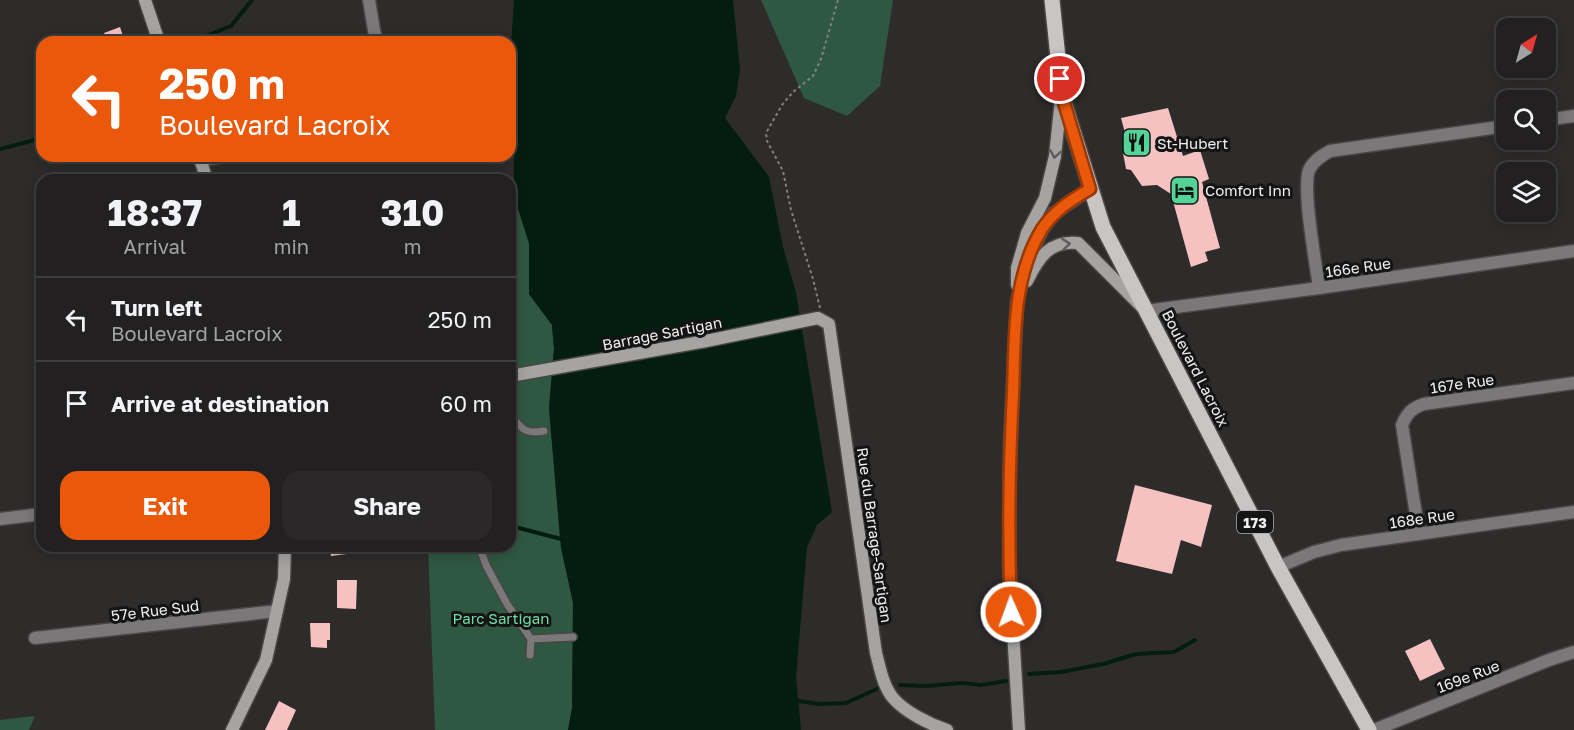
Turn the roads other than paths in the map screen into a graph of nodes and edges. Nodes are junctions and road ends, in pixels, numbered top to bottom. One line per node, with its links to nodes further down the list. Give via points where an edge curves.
1 (145, 0): 4 (main road)
2 (369, 0): 5 (street)
3 (1052, 0): 6 (main road, Boulevard Lacroix / 173)
4 (157, 36)
5 (375, 36)
6 (1062, 96): 10 (main road, Boulevard Lacroix / 173); 13 (main road, one-way to 13, via 1045,198 1027,233 1017,268)
7 (1574, 116): 8 (street)
8 (1556, 118)
9 (1496, 127): 12 (street, via 1329,152 1317,159 1310,168 1307,189)
10 (1090, 189): 13 (main road, via 1053,214 1041,230); 14 (main road, Boulevard Lacroix / 173, via 1103,227)
11 (1574, 251): 12 (street, 166e Rue)
12 (1319, 288): 14 (street, 166e Rue)
13 (1017, 301): 14 (main road, one-way to 14, via 1035,265 1053,247 1064,242 1078,243); 35 (main road, via 1009,565)
14 (1146, 311): 26 (main road, Boulevard Lacroix / 173)
15 (820, 319): 16 (main road, Barrage Sartigan); 34 (main road, Rue du Barrage-Sartigan, via 831,330 882,677 893,698 909,711)
16 (516, 375)
17 (1574, 382): 23 (street, 167e Rue, via 1413,408 1402,425)
18 (516, 423): 19 (lane, via 520,429)
19 (544, 431)
20 (1574, 512): 23 (street, 168e Rue)
21 (36, 515): 22 (street)
22 (0, 519)
23 (1419, 534): 26 (street, 168e Rue, via 1341,544)
24 (285, 552): 27 (main road)
25 (481, 552): 30 (lane, via 507,604)
26 (1278, 567): 36 (main road, Boulevard Lacroix / 173)
27 (277, 610): 29 (street, 57e Rue Sud); 33 (main road, via 266,660)
28 (573, 637): 30 (lane)
29 (35, 638)
30 (531, 639): 32 (lane)
31 (1574, 652): 37 (street, 169e Rue)
32 (530, 655)
33 (232, 730)
34 (947, 730)
35 (1018, 730)
36 (1369, 730)
37 (1374, 730)

